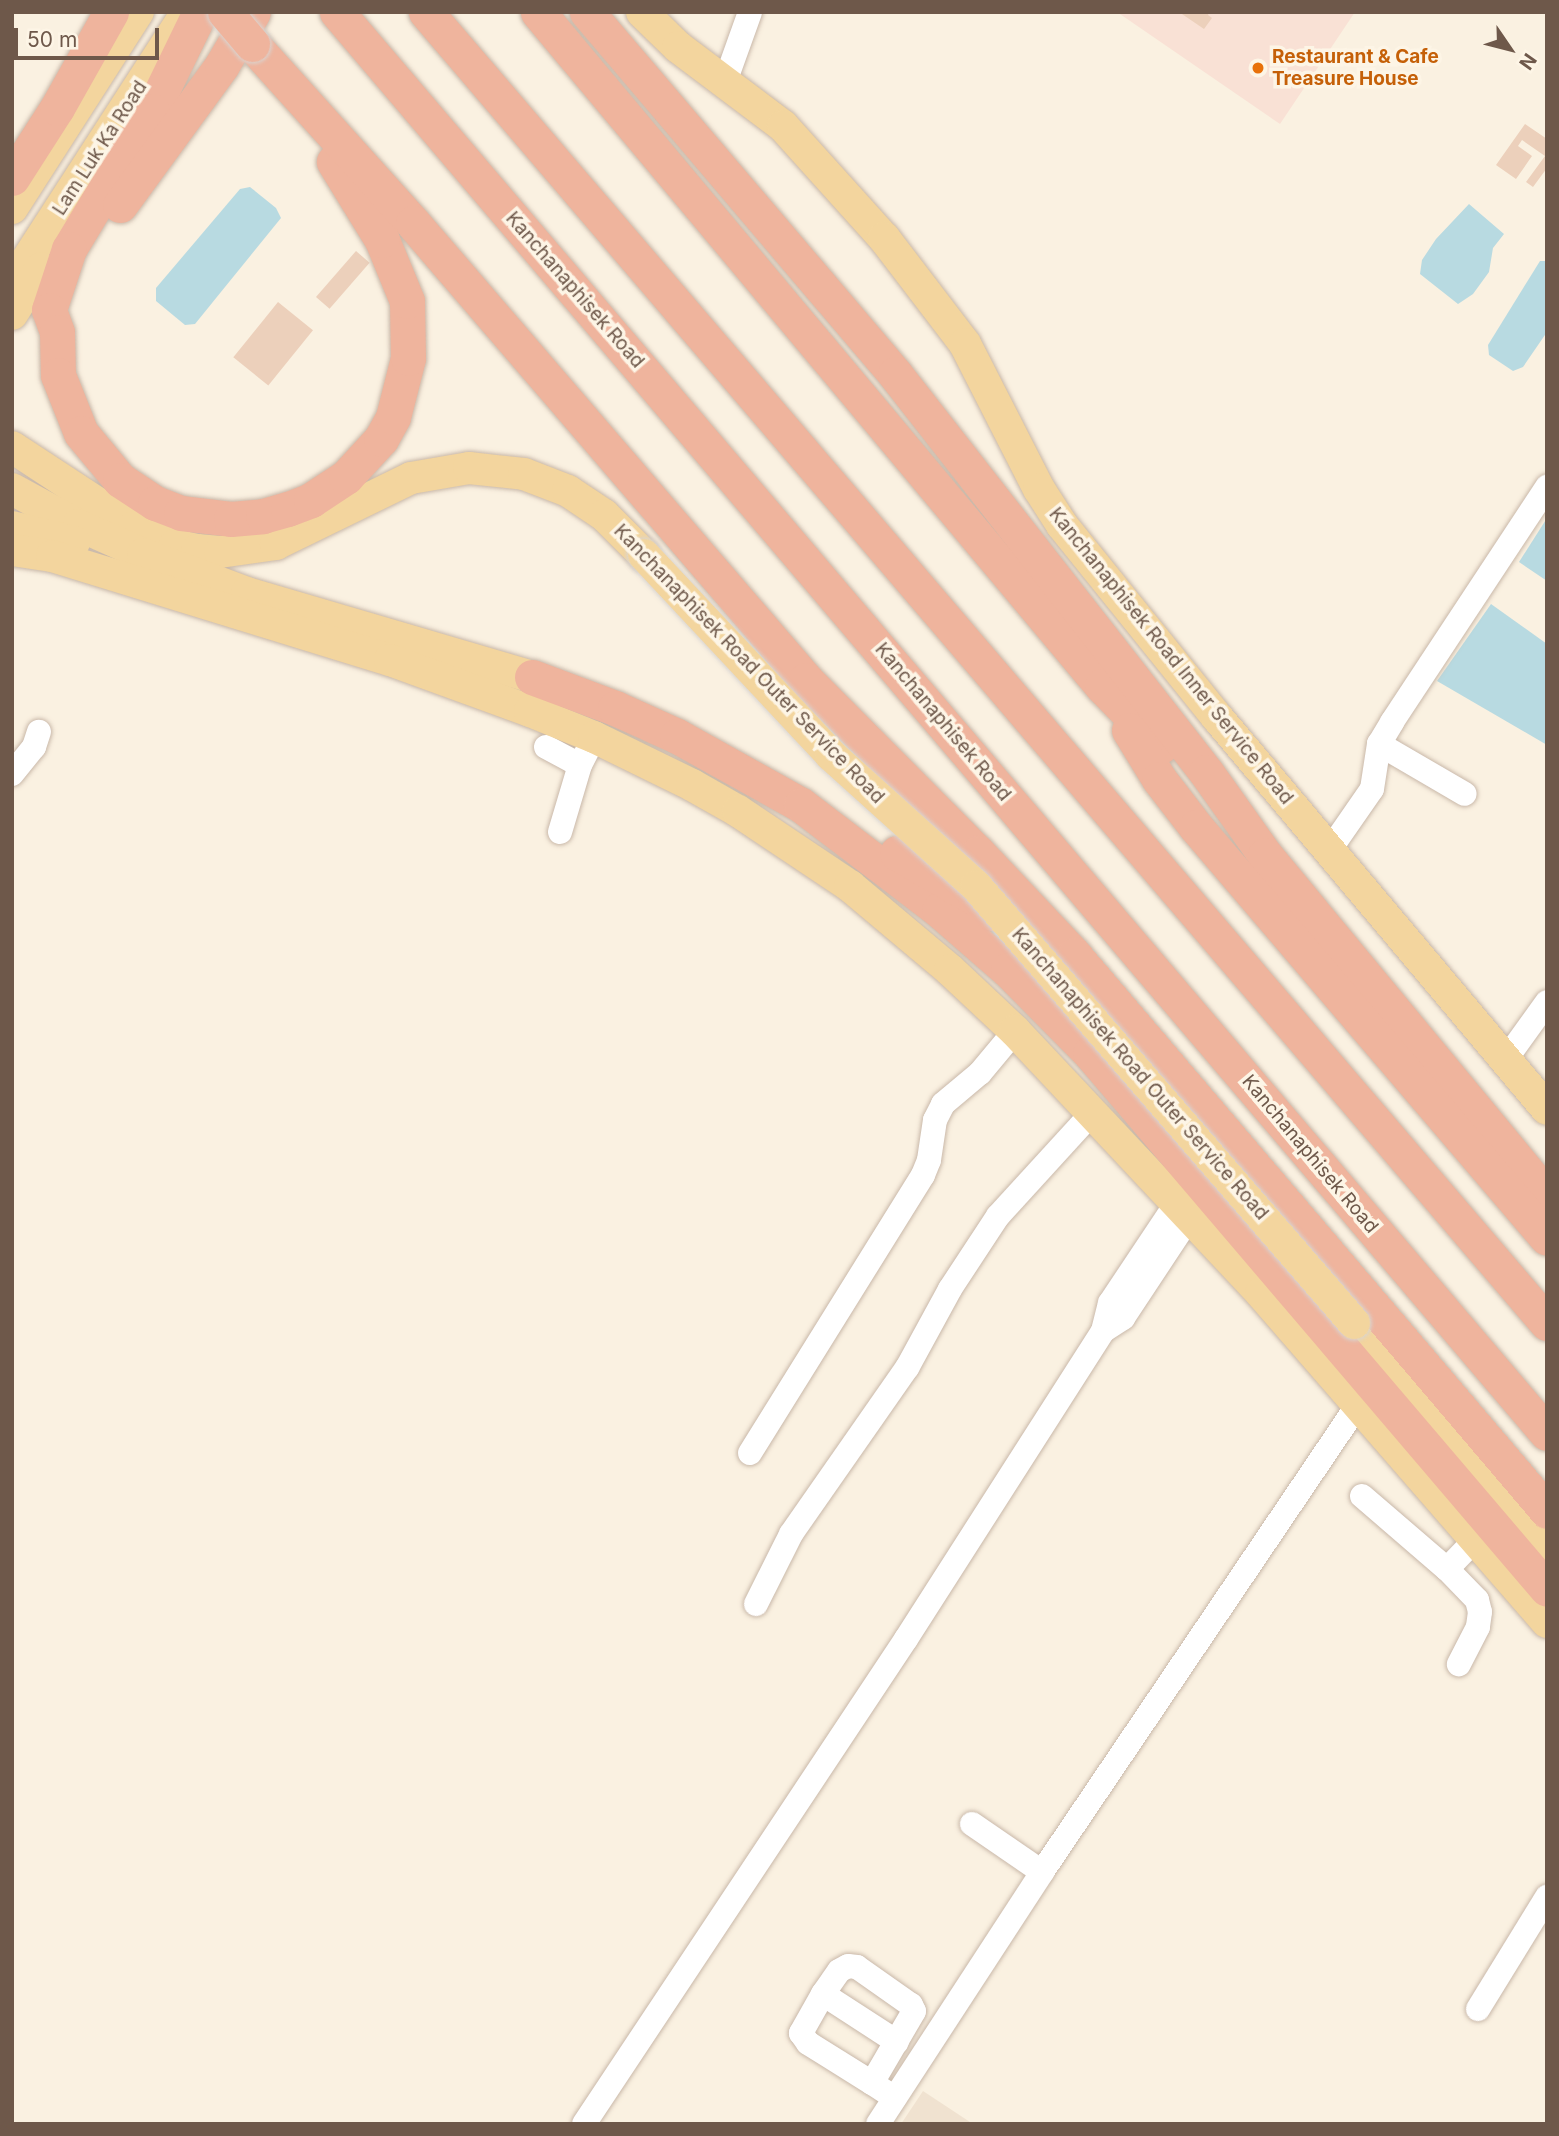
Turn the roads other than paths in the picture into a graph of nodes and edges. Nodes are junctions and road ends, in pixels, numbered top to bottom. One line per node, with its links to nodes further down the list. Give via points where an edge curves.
1 (94, 12): 16 (highway)
2 (111, 12): 17 (highway)
3 (138, 12): 18 (main road)
4 (188, 12): 15 (main road, Lam Luk Ka Road)
5 (200, 12): 21 (highway, via 152,111 69,249 49,310)
6 (225, 12): 13 (highway, bridge)
7 (337, 12): 54 (highway, Kanchanaphisek Road)
8 (426, 12): 52 (highway)
9 (538, 12): 31 (highway)
10 (587, 12): 42 (highway, via 895,374 1206,772)
11 (642, 12): 14 (main road, Kanchanaphisek Road Inner Service Road, via 678,47)
12 (750, 12): 14 (street)
13 (252, 28): 21 (highway, via 95,240 73,281); 21 (highway, via 364,207 400,279 410,324 405,377 381,439 346,477 300,505 231,519 181,513 155,503 120,480 81,433 58,374); 45 (highway, via 413,223 806,680 985,861)
14 (725, 82): 41 (main road, Kanchanaphisek Road Inner Service Road, via 805,148 935,302 965,344 1062,525)
15 (134, 95): 19 (main road, Lam Luk Ka Road); 20 (main road, via 111,159)
16 (12, 139)
17 (12, 178)
18 (12, 208)
19 (12, 283)
20 (12, 314)
21 (57, 332)
22 (12, 423): 26 (main road, via 47,448)
23 (17, 451): 26 (main road, Kanchanaphisek Road Outer Service Road)
24 (1547, 487): 34 (street)
25 (12, 489): 29 (main road, via 110,539)
26 (82, 492): 59 (main road, Kanchanaphisek Road Outer Service Road, bridge, via 154,537 220,552 292,538 420,475 444,469 524,474 568,491 604,515 839,763 976,886)
27 (12, 527): 29 (main road)
28 (12, 550): 33 (main road, via 52,556 390,660)
29 (247, 593): 30 (main road)
30 (532, 677): 33 (main road); 39 (highway, via 677,736)
31 (1102, 686): 42 (highway); 49 (highway, via 1159,779 1196,827)
32 (39, 732): 37 (street, via 34,747)
33 (594, 737): 36 (street); 44 (main road, via 726,805 850,886 932,953)
34 (1379, 744): 38 (street); 41 (street, via 1372,789)
35 (546, 747): 36 (street)
36 (580, 765): 40 (street)
37 (12, 774)
38 (1465, 794)
39 (801, 805): 45 (highway, via 902,855 975,898 1112,1021); 62 (highway, via 939,910 1008,970 1090,1053 1266,1260)
40 (560, 832)
41 (1329, 851): 46 (main road, Kanchanaphisek Road Inner Service Road)
42 (1265, 855): 49 (highway)
43 (1547, 1002): 46 (street)
44 (1015, 1031): 48 (main road); 55 (street, via 980,1073 943,1104 923,1175)
45 (1159, 1056): 57 (highway)
46 (1506, 1059): 47 (main road, Kanchanaphisek Road Inner Service Road)
47 (1547, 1109)
48 (1092, 1113): 50 (main road); 61 (street, via 998,1216 950,1289 907,1368 791,1534)
49 (1532, 1200): 51 (highway)
50 (1183, 1211): 53 (main road); 72 (street, via 1123,1318 1103,1331)
51 (1547, 1238)
52 (1547, 1323)
53 (1359, 1403): 58 (main road); 65 (street)
54 (1547, 1433)
55 (750, 1453)
56 (1362, 1496): 60 (street)
57 (1547, 1511)
58 (1475, 1540): 60 (street); 62 (main road)
59 (1547, 1549)
60 (1447, 1569): 63 (street, via 1477,1600 1480,1612 1478,1627)
61 (756, 1604)
62 (1546, 1609)
63 (1460, 1664)
64 (972, 1824): 65 (street)
65 (1042, 1872): 71 (street)
66 (1547, 1897): 68 (street)
67 (822, 1994): 69 (street); 69 (street, via 839,1971 857,1967 911,2005 912,2017); 70 (street, via 803,2028 803,2038)
68 (1478, 2009)
69 (897, 2042): 70 (street)
70 (872, 2083): 71 (street)
71 (895, 2098): 73 (street)
72 (584, 2124)
73 (878, 2124)

